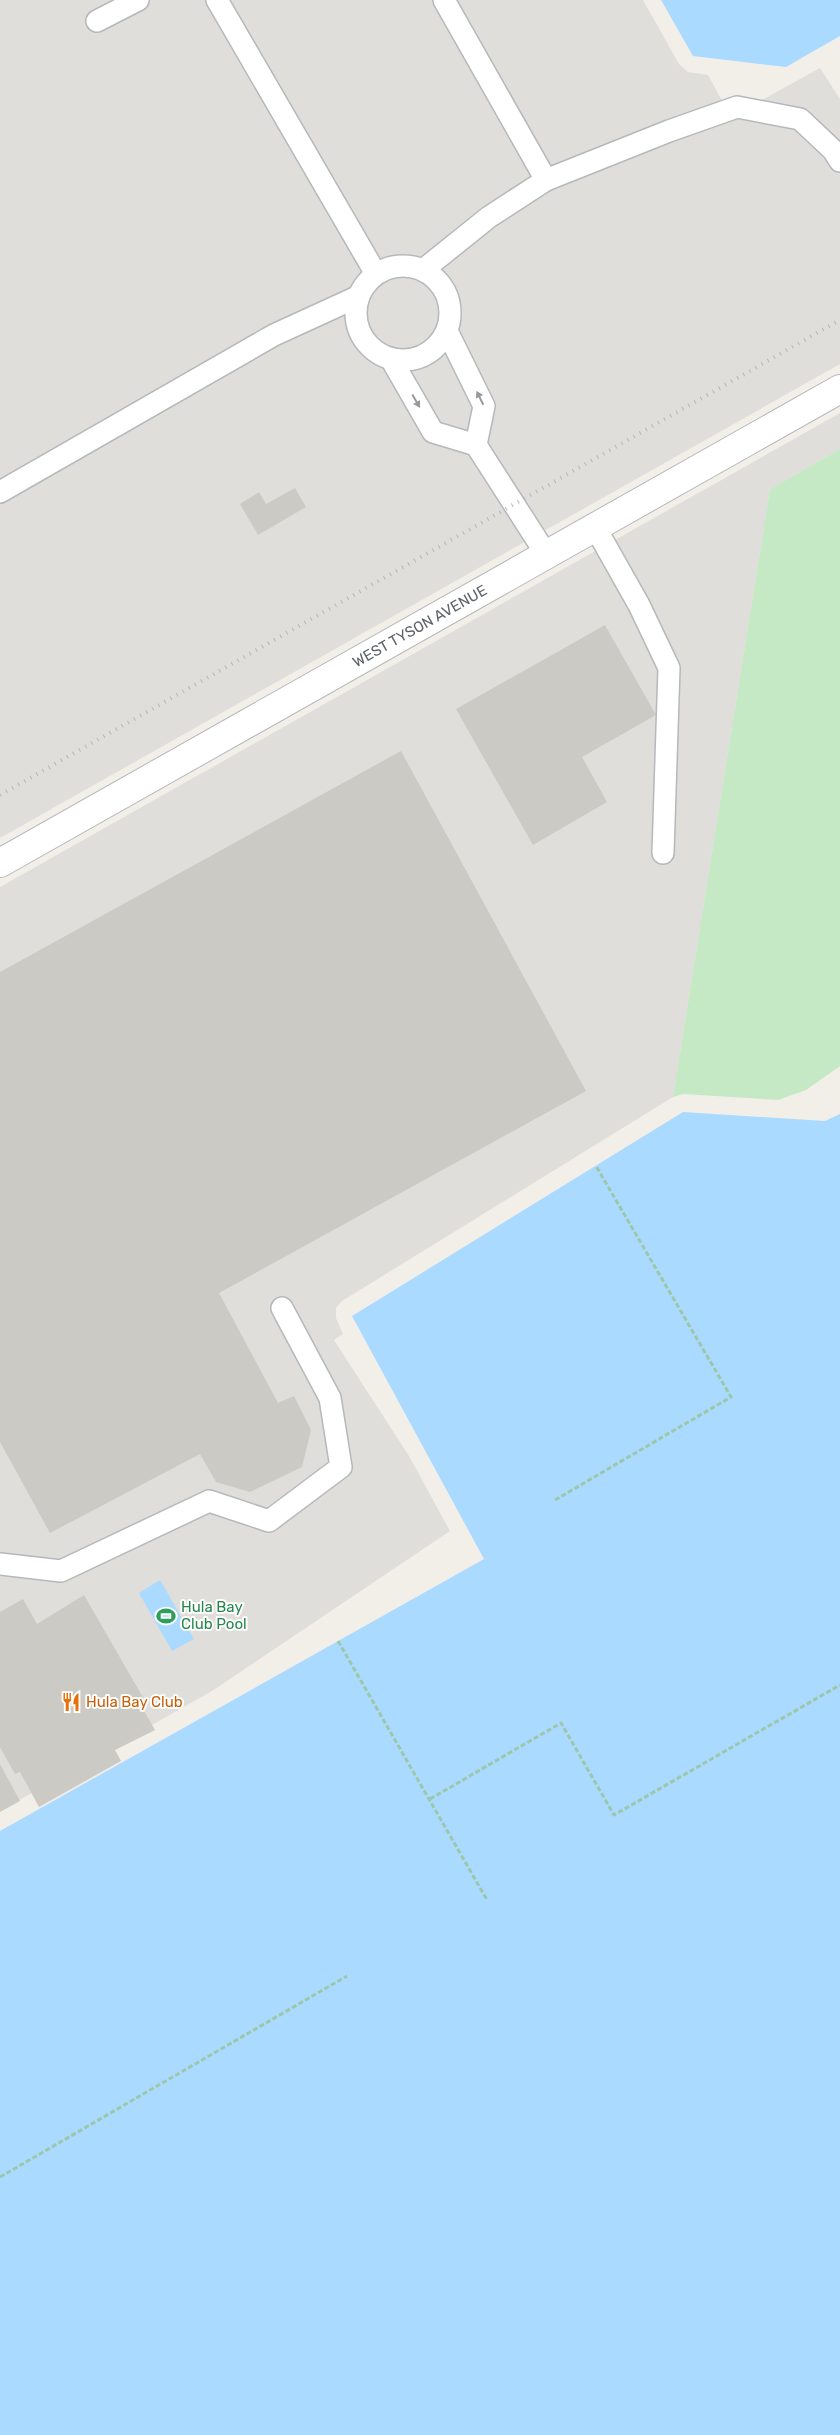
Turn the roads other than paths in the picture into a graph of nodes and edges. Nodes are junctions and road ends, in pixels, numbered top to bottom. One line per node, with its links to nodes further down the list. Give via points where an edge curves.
1 (138, 0): 4 (lane)
2 (217, 0): 8 (lane)
3 (444, 0): 6 (lane)
4 (97, 21)
5 (840, 161): 6 (lane, via 834,150 800,119 737,107)
6 (546, 180): 7 (lane, via 489,217)
7 (423, 270): 8 (lane, via 400,265); 10 (lane, via 442,286 449,301)
8 (376, 274): 9 (lane)
9 (357, 297): 11 (lane, via 356,323 362,338 371,349); 14 (lane, via 274,335)
10 (447, 331): 11 (lane, via 428,353 414,359); 13 (lane, one-way to 10, via 484,406)
11 (391, 359): 13 (lane, one-way to 13, via 433,432)
12 (840, 389): 15 (street, WEST TYSON AVENUE)
13 (476, 445): 16 (lane)
14 (0, 492)
15 (595, 527): 16 (street, WEST TYSON AVENUE); 17 (lane, via 639,605 669,668)
16 (546, 554): 18 (street, WEST TYSON AVENUE)
17 (663, 853)
18 (0, 862)
19 (282, 1308): 20 (lane, via 330,1398 341,1468 269,1521 209,1501 61,1571)
20 (0, 1564)

